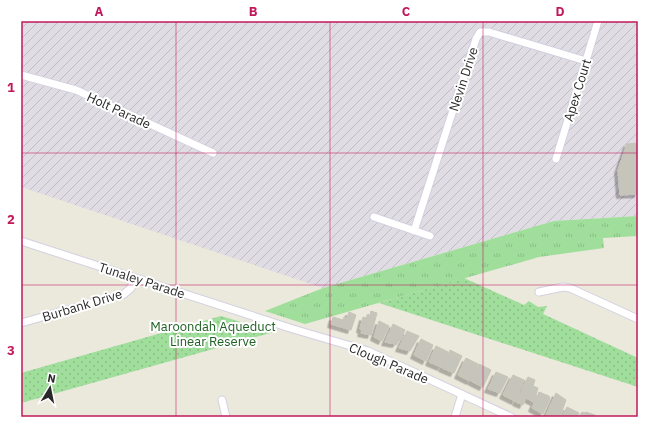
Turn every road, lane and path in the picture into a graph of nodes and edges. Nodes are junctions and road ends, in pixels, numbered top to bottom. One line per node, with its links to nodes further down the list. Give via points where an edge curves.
1 (598, 21): 2 (street, Apex Court)
2 (586, 60): 5 (street, Apex Court); 7 (street, Nevin Drive, via 489,32 480,32)
3 (21, 75): 4 (street, Holt Parade, via 76,90)
4 (213, 152)
5 (556, 159)
6 (374, 217): 7 (street)
7 (414, 230): 8 (street)
8 (430, 236)
9 (21, 241): 10 (street, Tunaley Parade)
10 (134, 278): 12 (street, Tunaley Parade); 14 (street, Burbank Drive, via 131,288 124,294)
11 (539, 292): 13 (street, via 570,288)
12 (264, 319): 15 (street, Clough Parade, via 368,351)
13 (638, 319)
14 (21, 323)
15 (465, 396): 17 (street); 19 (street, Clough Parade)
16 (222, 400): 18 (street)
17 (457, 414)
18 (226, 417)
19 (511, 417)

